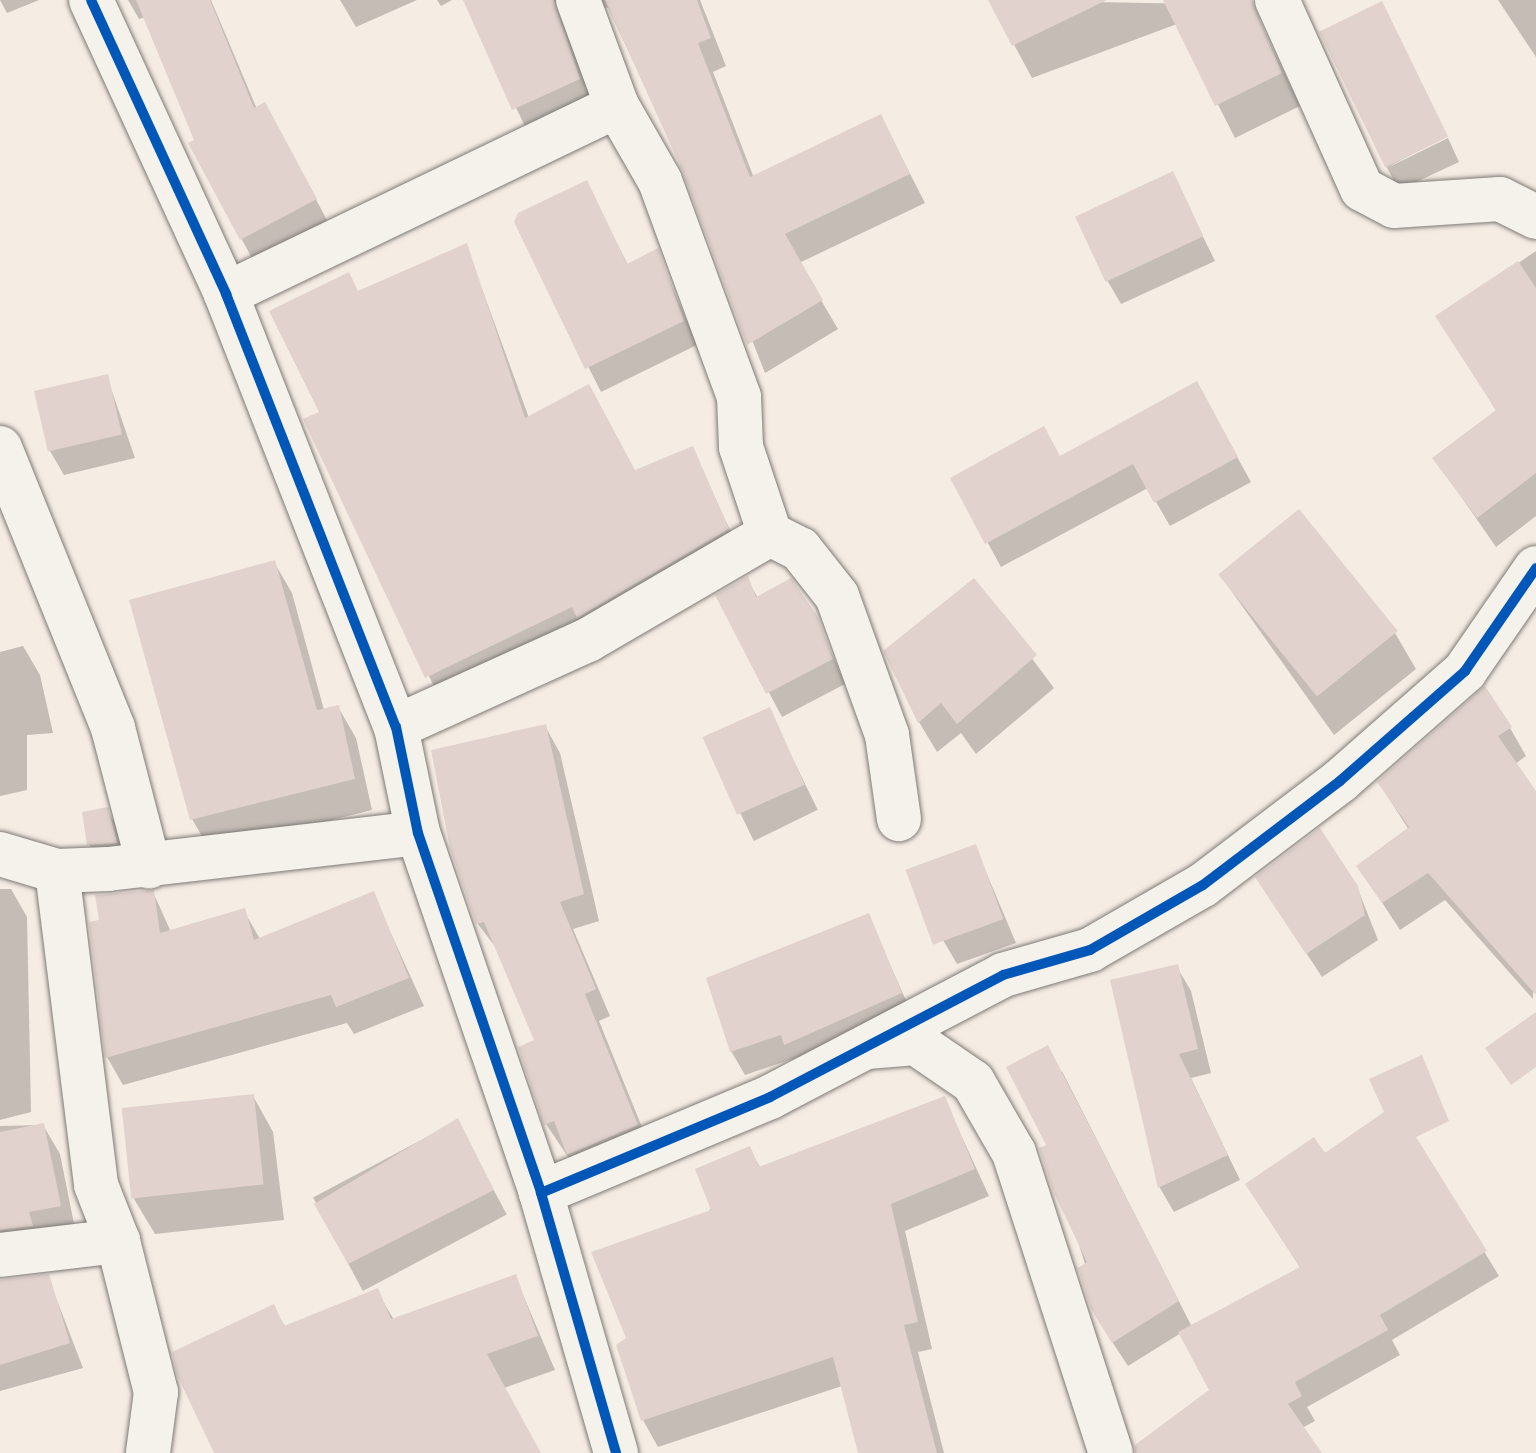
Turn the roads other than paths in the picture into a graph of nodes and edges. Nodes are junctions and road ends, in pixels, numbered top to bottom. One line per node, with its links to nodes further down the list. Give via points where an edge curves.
1 (91, 0): 6 (street)
2 (578, 0): 4 (street)
3 (1277, 0): 5 (street, via 1362,189 1394,206 1500,199)
4 (617, 106): 6 (street); 8 (street, via 660,181 739,397 741,447)
5 (1536, 217)
6 (226, 294): 10 (street)
7 (0, 448): 14 (street, via 113,728)
8 (770, 534): 10 (street, via 627,619); 11 (street, via 800,549 837,596 887,735)
9 (1536, 568): 16 (street, via 1465,671 1340,781 1203,885 1090,950 1003,975)
10 (396, 727): 12 (street)
11 (899, 819)
12 (418, 833): 14 (street); 17 (street)
13 (0, 854): 15 (street)
14 (149, 866): 15 (street)
15 (57, 871): 18 (street, via 96,1185)
16 (856, 1048): 17 (street, via 670,1143); 22 (street, via 916,1043 973,1082 1014,1153)
17 (541, 1193): 21 (street)
18 (118, 1241): 19 (street); 20 (street, via 156,1392)
19 (0, 1255)
20 (148, 1453)
21 (616, 1453)
22 (1111, 1453)

